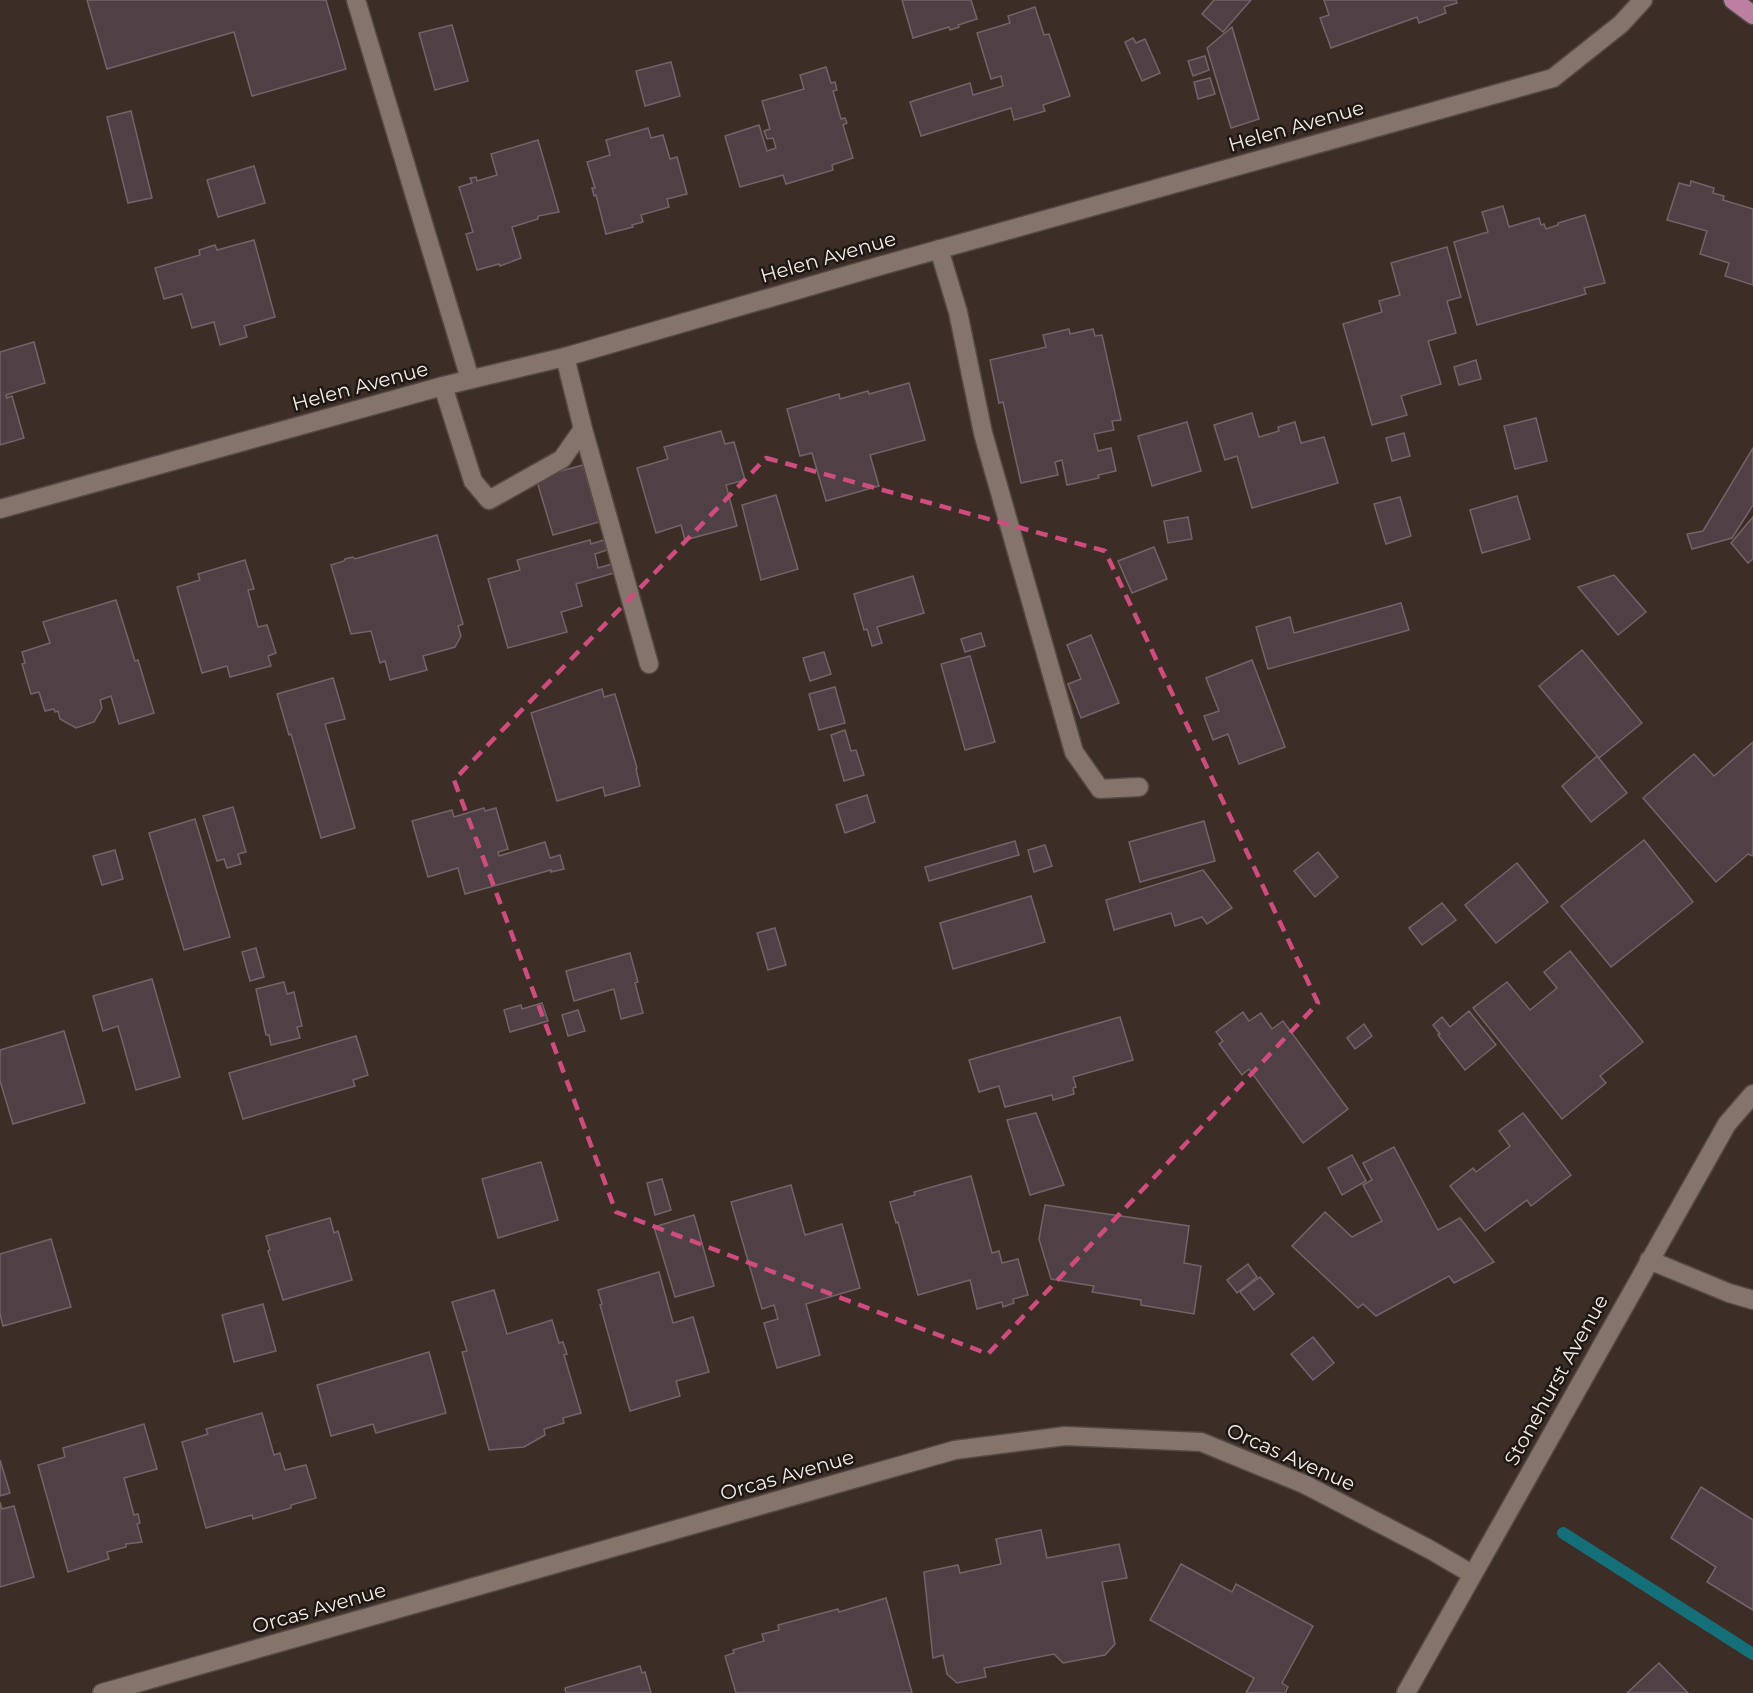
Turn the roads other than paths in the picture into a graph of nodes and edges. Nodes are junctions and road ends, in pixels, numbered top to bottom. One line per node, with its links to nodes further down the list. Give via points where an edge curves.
1 (356, 0): 7 (street)
2 (1643, 0): 5 (street, Helen Avenue, via 1622,24 1553,78)
3 (1733, 0): 4 (main road)
4 (1753, 15)
5 (939, 249): 6 (street, Helen Avenue); 12 (street, via 958,312 983,433 1074,752 1100,789)
6 (565, 357): 7 (street, Helen Avenue); 9 (street)
7 (470, 379): 8 (street, Helen Avenue)
8 (443, 386): 9 (street, via 473,481 489,500 562,459); 10 (street, Helen Avenue)
9 (582, 429): 11 (street)
10 (0, 509)
11 (649, 664)
12 (1139, 787)
13 (1753, 1094): 14 (street, Stonehurst Avenue, via 1727,1124)
14 (1649, 1260): 15 (street); 16 (street, Stonehurst Avenue)
15 (1753, 1300)
16 (1472, 1574): 17 (street, Orcas Avenue, via 1304,1484 1201,1442 1065,1436 955,1450); 18 (street, Stonehurst Avenue)
17 (102, 1693)
18 (1406, 1693)

